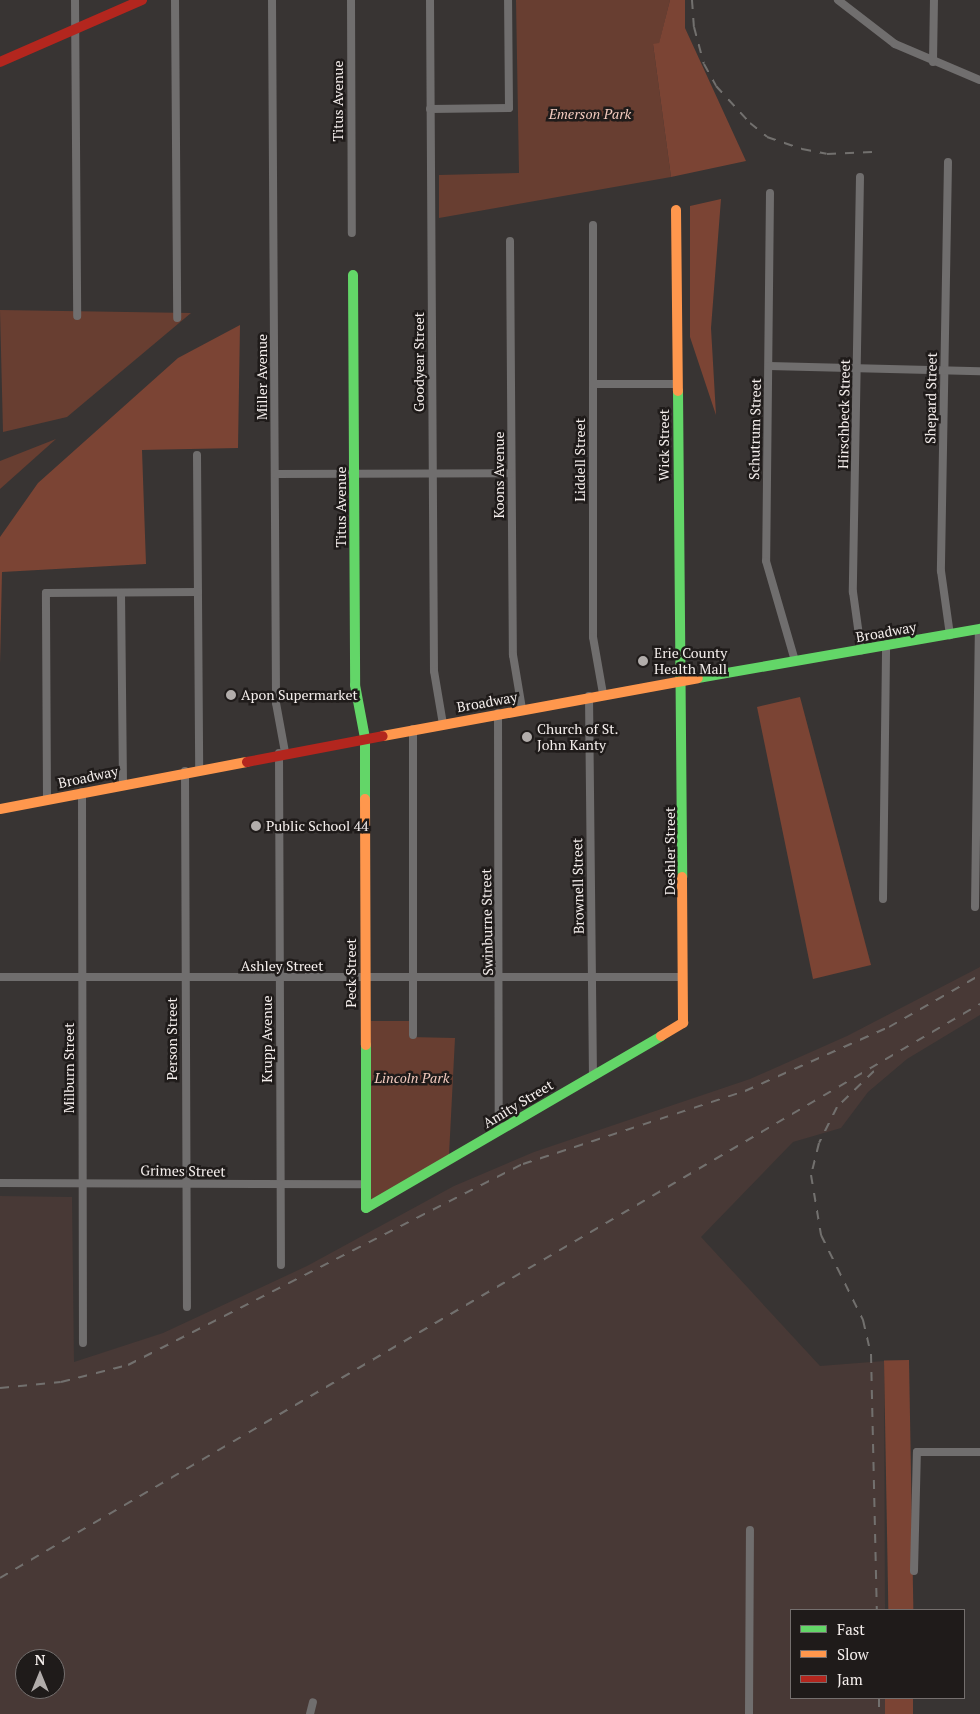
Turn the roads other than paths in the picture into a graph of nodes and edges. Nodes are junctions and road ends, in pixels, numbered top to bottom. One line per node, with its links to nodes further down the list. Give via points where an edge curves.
1 (75, 0): 10 (street)
2 (142, 0): 10 (street)
3 (175, 0): 24 (street)
4 (272, 0): 33 (street, Miller Avenue)
5 (351, 0): 20 (street, Titus Avenue)
6 (430, 0): 14 (street, Goodyear Street)
7 (508, 0): 14 (street, via 509,108)
8 (838, 0): 12 (street, via 882,36)
9 (934, 0): 12 (street)
10 (75, 29): 11 (street); 23 (street)
11 (0, 62)
12 (932, 62): 13 (street)
13 (980, 80)
14 (430, 109): 35 (street, Goodyear Street)
15 (948, 162): 27 (street, Shepard Street)
16 (860, 177): 26 (street, Hirschbeck Street)
17 (770, 193): 25 (street, Schutrum Street)
18 (676, 210): 30 (street, Wick Street)
19 (593, 225): 29 (street, Liddell Street)
20 (352, 232)
21 (510, 241): 32 (street, Koons Avenue)
22 (353, 275): 34 (street, Titus Avenue)
23 (77, 316)
24 (177, 318)
25 (769, 366): 26 (street); 42 (street, Schutrum Street, via 766,561)
26 (857, 368): 27 (street); 41 (street, Hirschbeck Street, via 853,592)
27 (944, 370): 28 (street); 39 (street, Shepard Street, via 941,570)
28 (980, 371)
29 (593, 384): 30 (street); 44 (street, Liddell Street, via 593,637)
30 (677, 384): 43 (street, Wick Street, via 678,622)
31 (197, 455): 36 (street)
32 (511, 473): 35 (street); 46 (street, Koons Avenue, via 512,655)
33 (275, 474): 34 (street); 51 (street, Miller Avenue, via 276,703)
34 (354, 474): 35 (street); 50 (street, Titus Avenue, via 355,685)
35 (433, 474): 48 (street, Goodyear Street, via 434,671)
36 (198, 592): 37 (street); 52 (street)
37 (121, 593): 54 (street); 56 (street, via 46,594)
38 (980, 630): 39 (street, Broadway); 59 (street)
39 (950, 635): 40 (street, Broadway)
40 (886, 646): 41 (street, Broadway); 58 (street)
41 (861, 650): 42 (street, Broadway)
42 (795, 661): 43 (street, Broadway)
43 (684, 679): 44 (street, Broadway); 61 (street, Deshler Street)
44 (603, 694): 45 (street, Broadway)
45 (590, 696): 46 (street, Broadway); 68 (street, Brownell Street)
46 (522, 709): 47 (street, Broadway)
47 (498, 714): 48 (street, Broadway); 67 (street, Swinburne Street)
48 (443, 724): 49 (street, Broadway)
49 (413, 729): 50 (street, Broadway); 66 (street)
50 (365, 738): 51 (street, Broadway); 65 (street, Peck Street)
51 (282, 753): 52 (street, Broadway); 64 (street, Krupp Avenue)
52 (199, 768): 53 (street, Broadway)
53 (185, 771): 54 (street, Broadway); 63 (street, Person Street)
54 (123, 784): 55 (street, Broadway)
55 (82, 792): 56 (street, Broadway); 62 (street, Milburn Street)
56 (47, 799): 57 (street, Broadway)
57 (0, 809)
58 (883, 899)
59 (976, 907)
60 (0, 977): 62 (street, Ashley Street)
61 (684, 977): 68 (street, Ashley Street); 69 (street, Deshler Street)
62 (82, 978): 63 (street, Ashley Street); 74 (street, Milburn Street)
63 (185, 978): 64 (street, Ashley Street); 75 (street, Person Street)
64 (280, 978): 65 (street, Ashley Street); 77 (street, Krupp Avenue)
65 (365, 978): 66 (street, Ashley Street); 76 (street, Peck Street)
66 (413, 978): 67 (street, Ashley Street); 70 (street)
67 (500, 978): 68 (street, Ashley Street); 72 (street, Swinburne Street)
68 (592, 978): 71 (street, Brownell Street)
69 (683, 1023): 71 (street, Amity Street)
70 (413, 1035)
71 (593, 1075): 72 (street, Amity Street)
72 (500, 1131): 78 (street, Amity Street)
73 (0, 1183): 74 (street, Grimes Street)
74 (82, 1183): 75 (street, Grimes Street); 81 (street, Milburn Street)
75 (185, 1184): 77 (street, Grimes Street); 80 (street, Person Street)
76 (366, 1184): 77 (street, Grimes Street); 78 (street, Peck Street)
77 (280, 1185): 79 (street, Krupp Avenue)
78 (366, 1208)
79 (281, 1265)
80 (187, 1308)
81 (83, 1343)
82 (980, 1452): 84 (street, via 917,1452)
83 (750, 1530): 87 (street)
84 (914, 1571)
85 (313, 1702): 86 (street)
86 (310, 1714)
87 (750, 1714)

